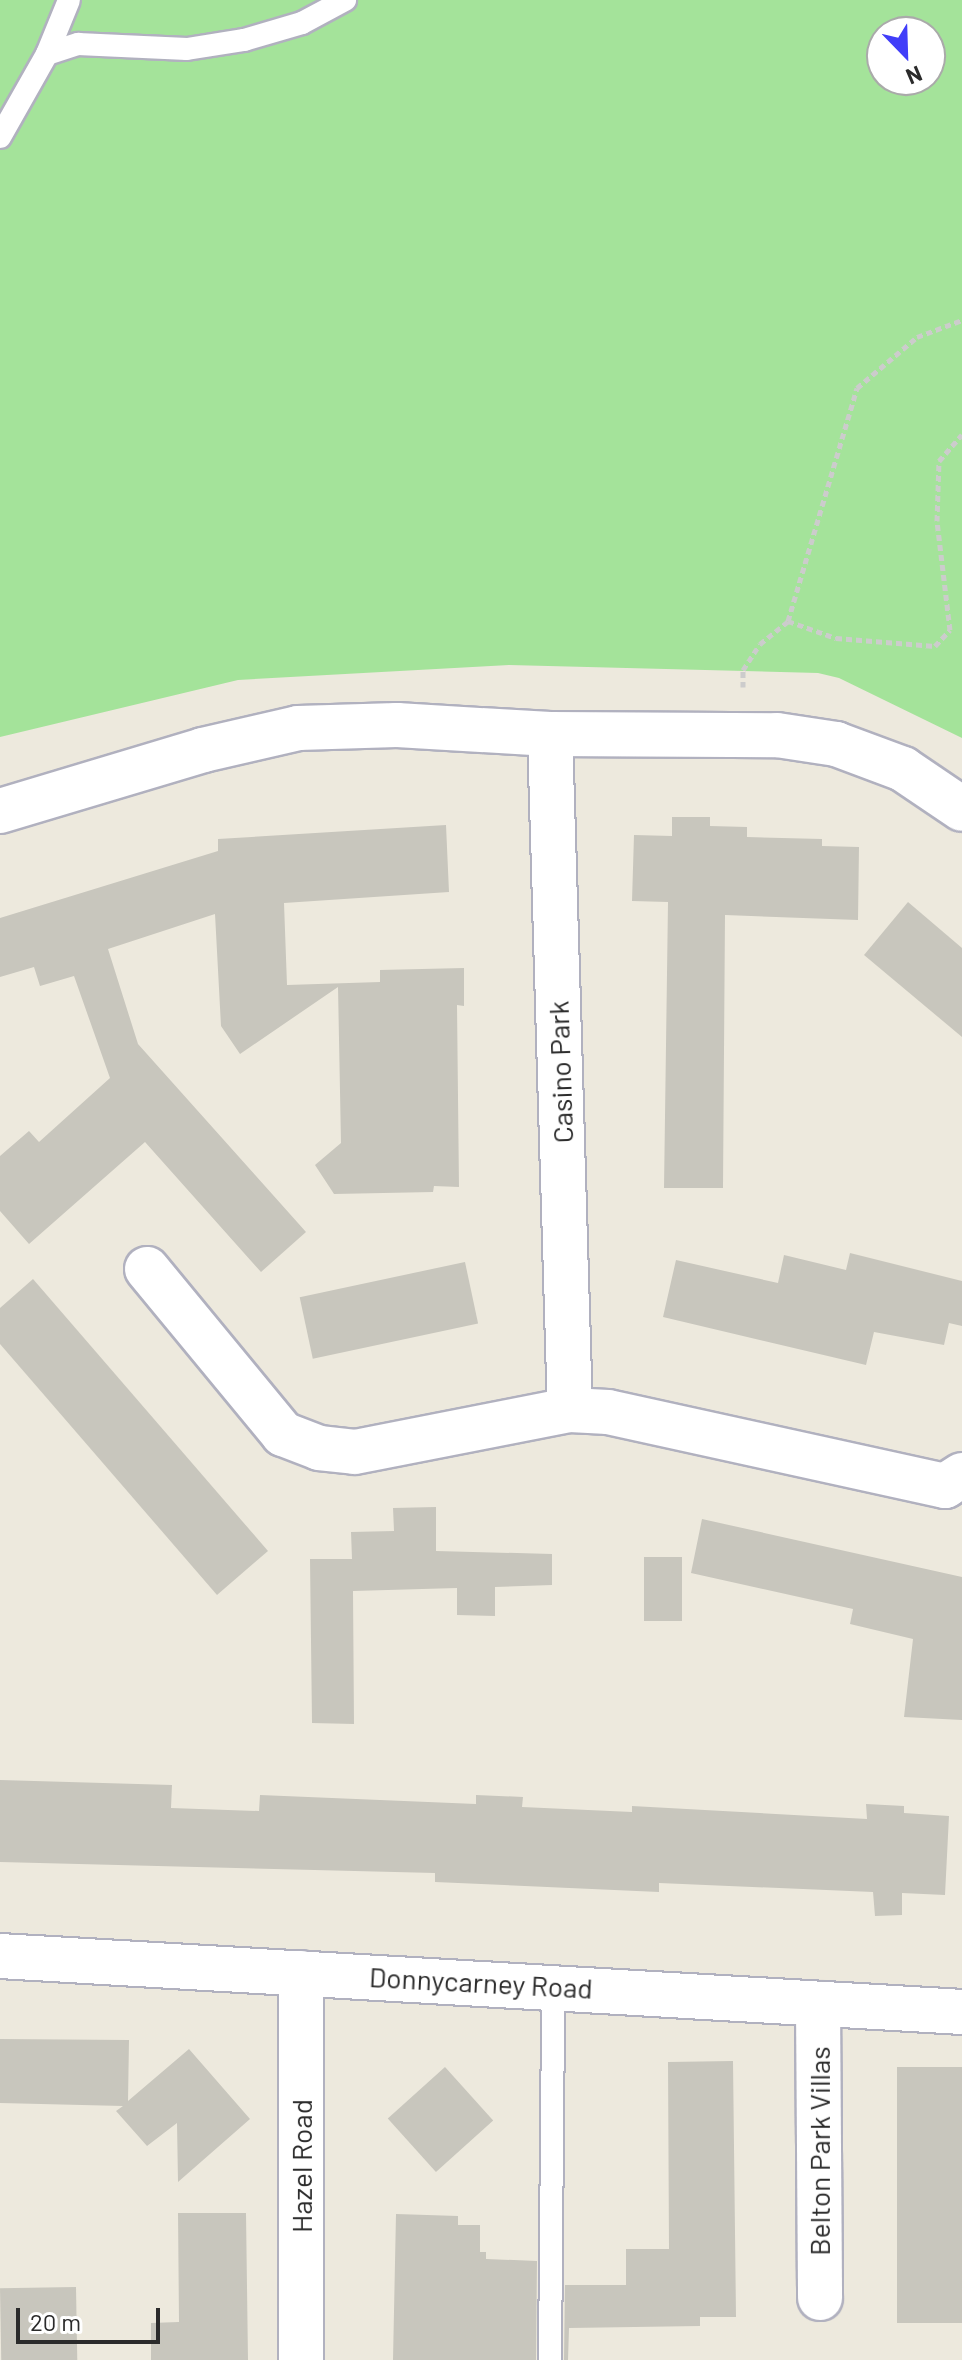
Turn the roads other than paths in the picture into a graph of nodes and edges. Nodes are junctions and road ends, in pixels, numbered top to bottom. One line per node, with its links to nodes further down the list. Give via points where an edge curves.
1 (69, 0): 3 (lane)
2 (345, 0): 3 (lane, via 302,23 244,40 187,49 78,44)
3 (47, 54): 4 (lane)
4 (0, 137)
5 (550, 734): 6 (street, via 743,733 836,744 903,769); 7 (street, via 397,725 298,728 203,750); 9 (street, Casino Park)
6 (962, 809)
7 (0, 811)
8 (147, 1269): 9 (street, via 283,1434 319,1448 355,1452)
9 (570, 1410): 10 (street, via 608,1412 945,1486)
10 (962, 1475)
11 (0, 1956): 12 (street, Donnycarney Road)
12 (301, 1973): 13 (street, Donnycarney Road); 17 (street, Hazel Road)
13 (553, 1985): 14 (street, Donnycarney Road); 18 (lane)
14 (818, 2004): 15 (street, Donnycarney Road); 16 (street, Belton Park Villas)
15 (962, 2012)
16 (820, 2298)
17 (301, 2360)
18 (550, 2360)

